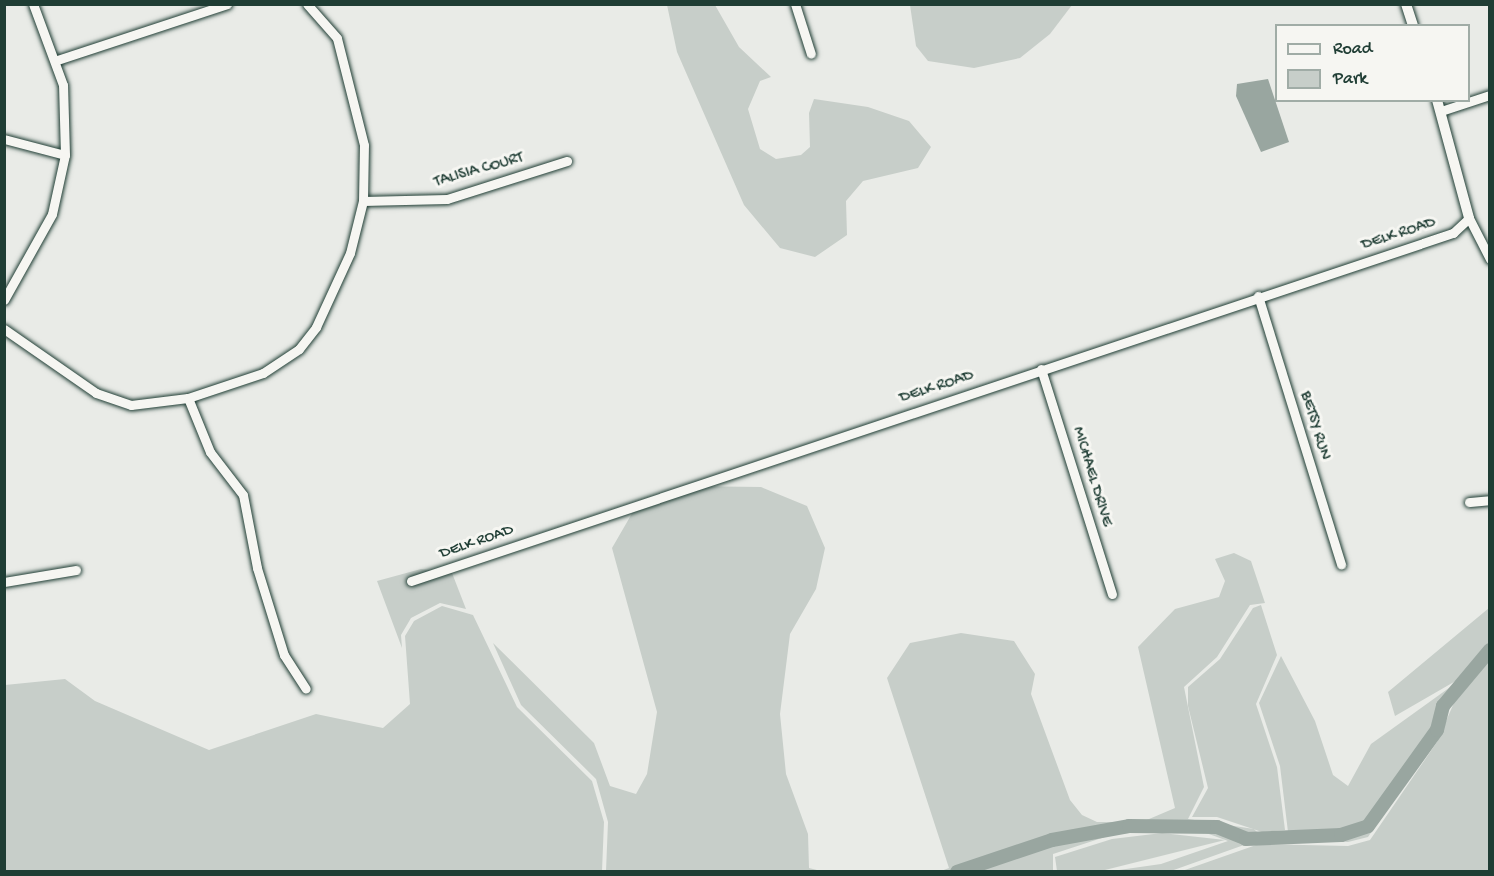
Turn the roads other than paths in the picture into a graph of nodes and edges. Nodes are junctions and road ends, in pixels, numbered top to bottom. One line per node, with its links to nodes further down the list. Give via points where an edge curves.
1 (33, 4): 8 (street)
2 (227, 4): 8 (street)
3 (795, 4): 7 (street)
4 (1406, 4): 6 (street)
5 (307, 5): 16 (street, via 336,38 357,103 364,145)
6 (1412, 24)
7 (811, 54)
8 (57, 60): 14 (street, via 67,120)
9 (1490, 95): 10 (street)
10 (1470, 99)
11 (1458, 102): 12 (street)
12 (1439, 106): 17 (street)
13 (4, 139): 14 (street)
14 (65, 155): 20 (street, via 52,214)
15 (567, 161): 16 (street, TALISIA COURT, via 447,199)
16 (363, 201): 23 (street, via 343,273 300,349 263,373)
17 (1469, 218): 18 (street); 19 (street, DELK ROAD, via 1453,233)
18 (1490, 259)
19 (1258, 296): 22 (street, DELK ROAD); 26 (street, BETSY RUN)
20 (4, 300)
21 (4, 328): 23 (street, via 113,401 151,406)
22 (1041, 369): 28 (street, DELK ROAD); 30 (street, MICHAEL DRIVE)
23 (188, 398): 31 (street, via 210,452 243,495 257,568 284,655)
24 (1490, 500): 25 (street)
25 (1469, 502)
26 (1341, 564)
27 (76, 570): 29 (street)
28 (411, 581)
29 (4, 582)
30 (1112, 594)
31 (306, 689)

